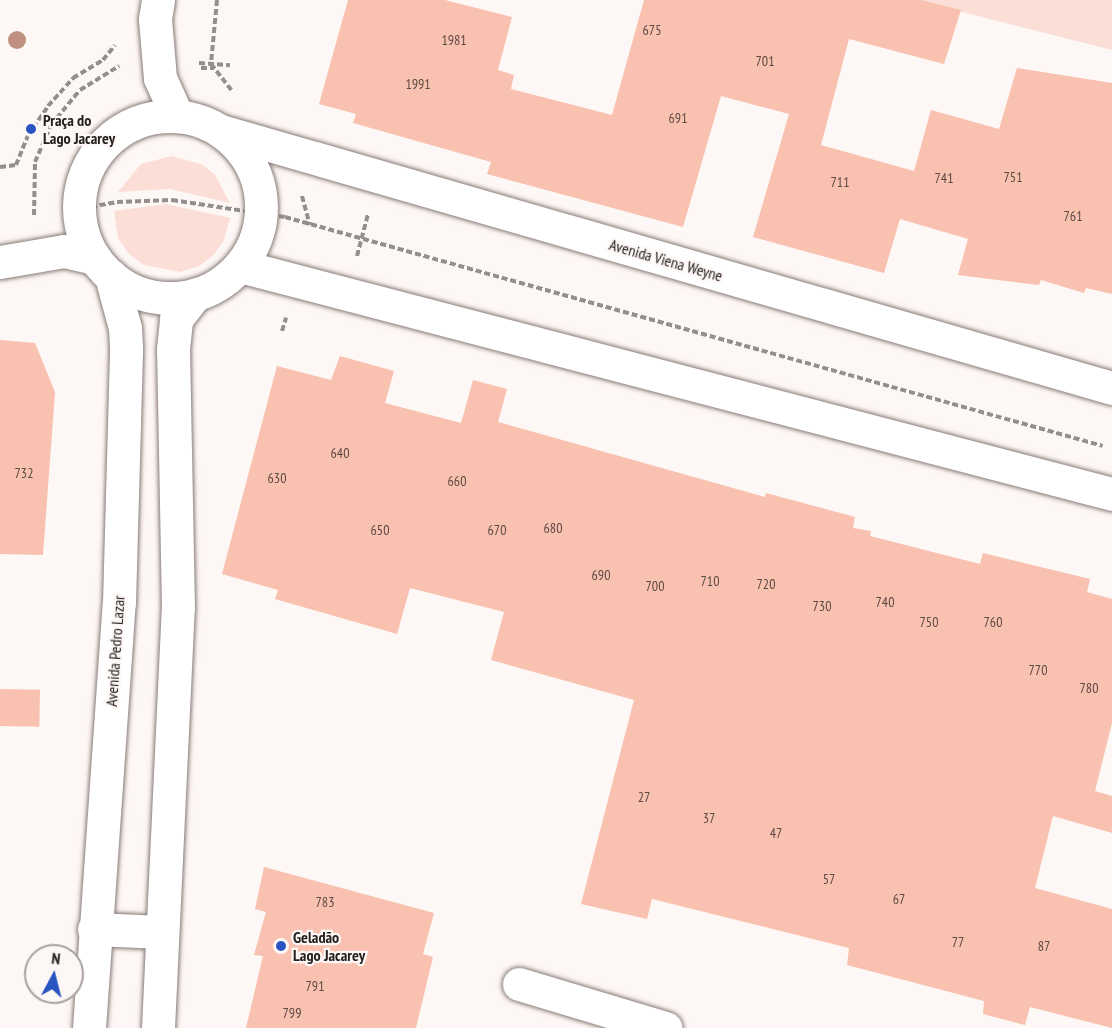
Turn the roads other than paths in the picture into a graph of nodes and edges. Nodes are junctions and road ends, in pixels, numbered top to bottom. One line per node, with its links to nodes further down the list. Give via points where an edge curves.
1 (158, 0): 2 (street, via 160,78)
2 (177, 116): 3 (street, Avenida Viena Weyne); 6 (street, Avenida Pedro Lazar, via 151,118 128,126 107,141 85,175 73,210)
3 (221, 131): 5 (street, via 253,168 262,213 254,244); 8 (street, Avenida Viena Weyne)
4 (0, 262): 6 (street, via 64,251)
5 (240, 266): 7 (street, via 210,290); 9 (street)
6 (103, 267): 7 (street, via 144,295 166,299); 10 (street, Avenida Pedro Lazar, via 125,328 119,603)
7 (195, 295): 11 (street, via 176,319 172,349 178,608)
8 (1112, 388)
9 (1112, 494)
10 (94, 929): 11 (street); 13 (street, Avenida Pedro Lazar)
11 (162, 932): 14 (street)
12 (519, 984): 15 (street)
13 (89, 1028)
14 (158, 1028)
15 (666, 1028)

